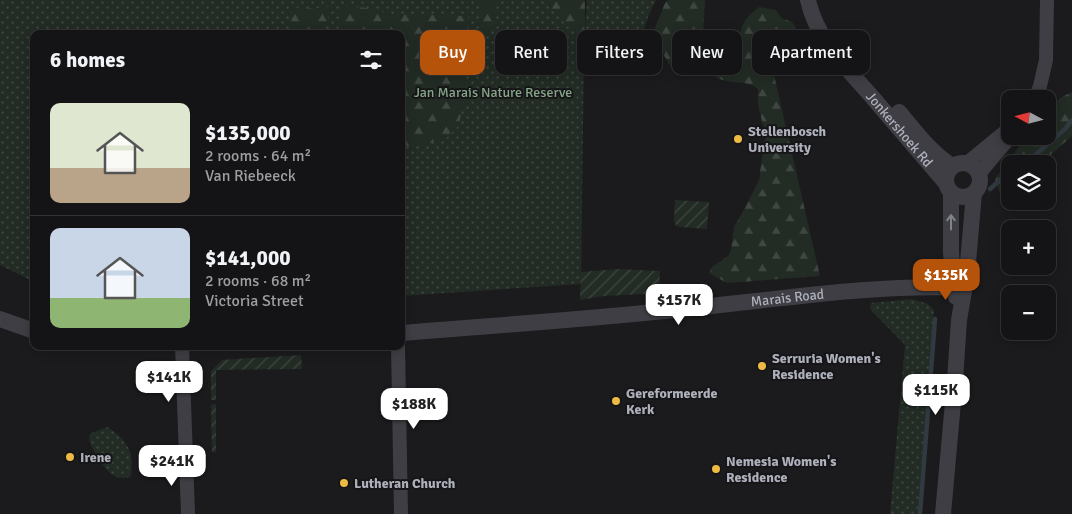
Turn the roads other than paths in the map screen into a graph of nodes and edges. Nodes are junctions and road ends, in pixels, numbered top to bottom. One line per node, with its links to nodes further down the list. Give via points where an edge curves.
1 (808, 0): 8 (street, Jonkershoek Rd, via 818,27 837,55)
2 (817, 0): 7 (street, Jonkershoek Rd, via 825,23 933,151 944,161)
3 (1047, 0): 4 (street, via 1046,60)
4 (1038, 90)
5 (1001, 136): 7 (street)
6 (1001, 143): 7 (street)
7 (966, 168): 8 (street, via 946,175); 9 (street, via 979,184)
8 (948, 187): 9 (street, via 960,197); 10 (street, one-way to 8, via 951,253)
9 (974, 193): 10 (street)
10 (960, 288): 13 (street, Marais Road, via 854,291 671,311); 18 (street)
11 (0, 319): 12 (street)
12 (30, 330)
13 (405, 333)
14 (182, 350): 16 (street)
15 (398, 350): 17 (street)
16 (188, 514)
17 (401, 514)
18 (943, 514)

